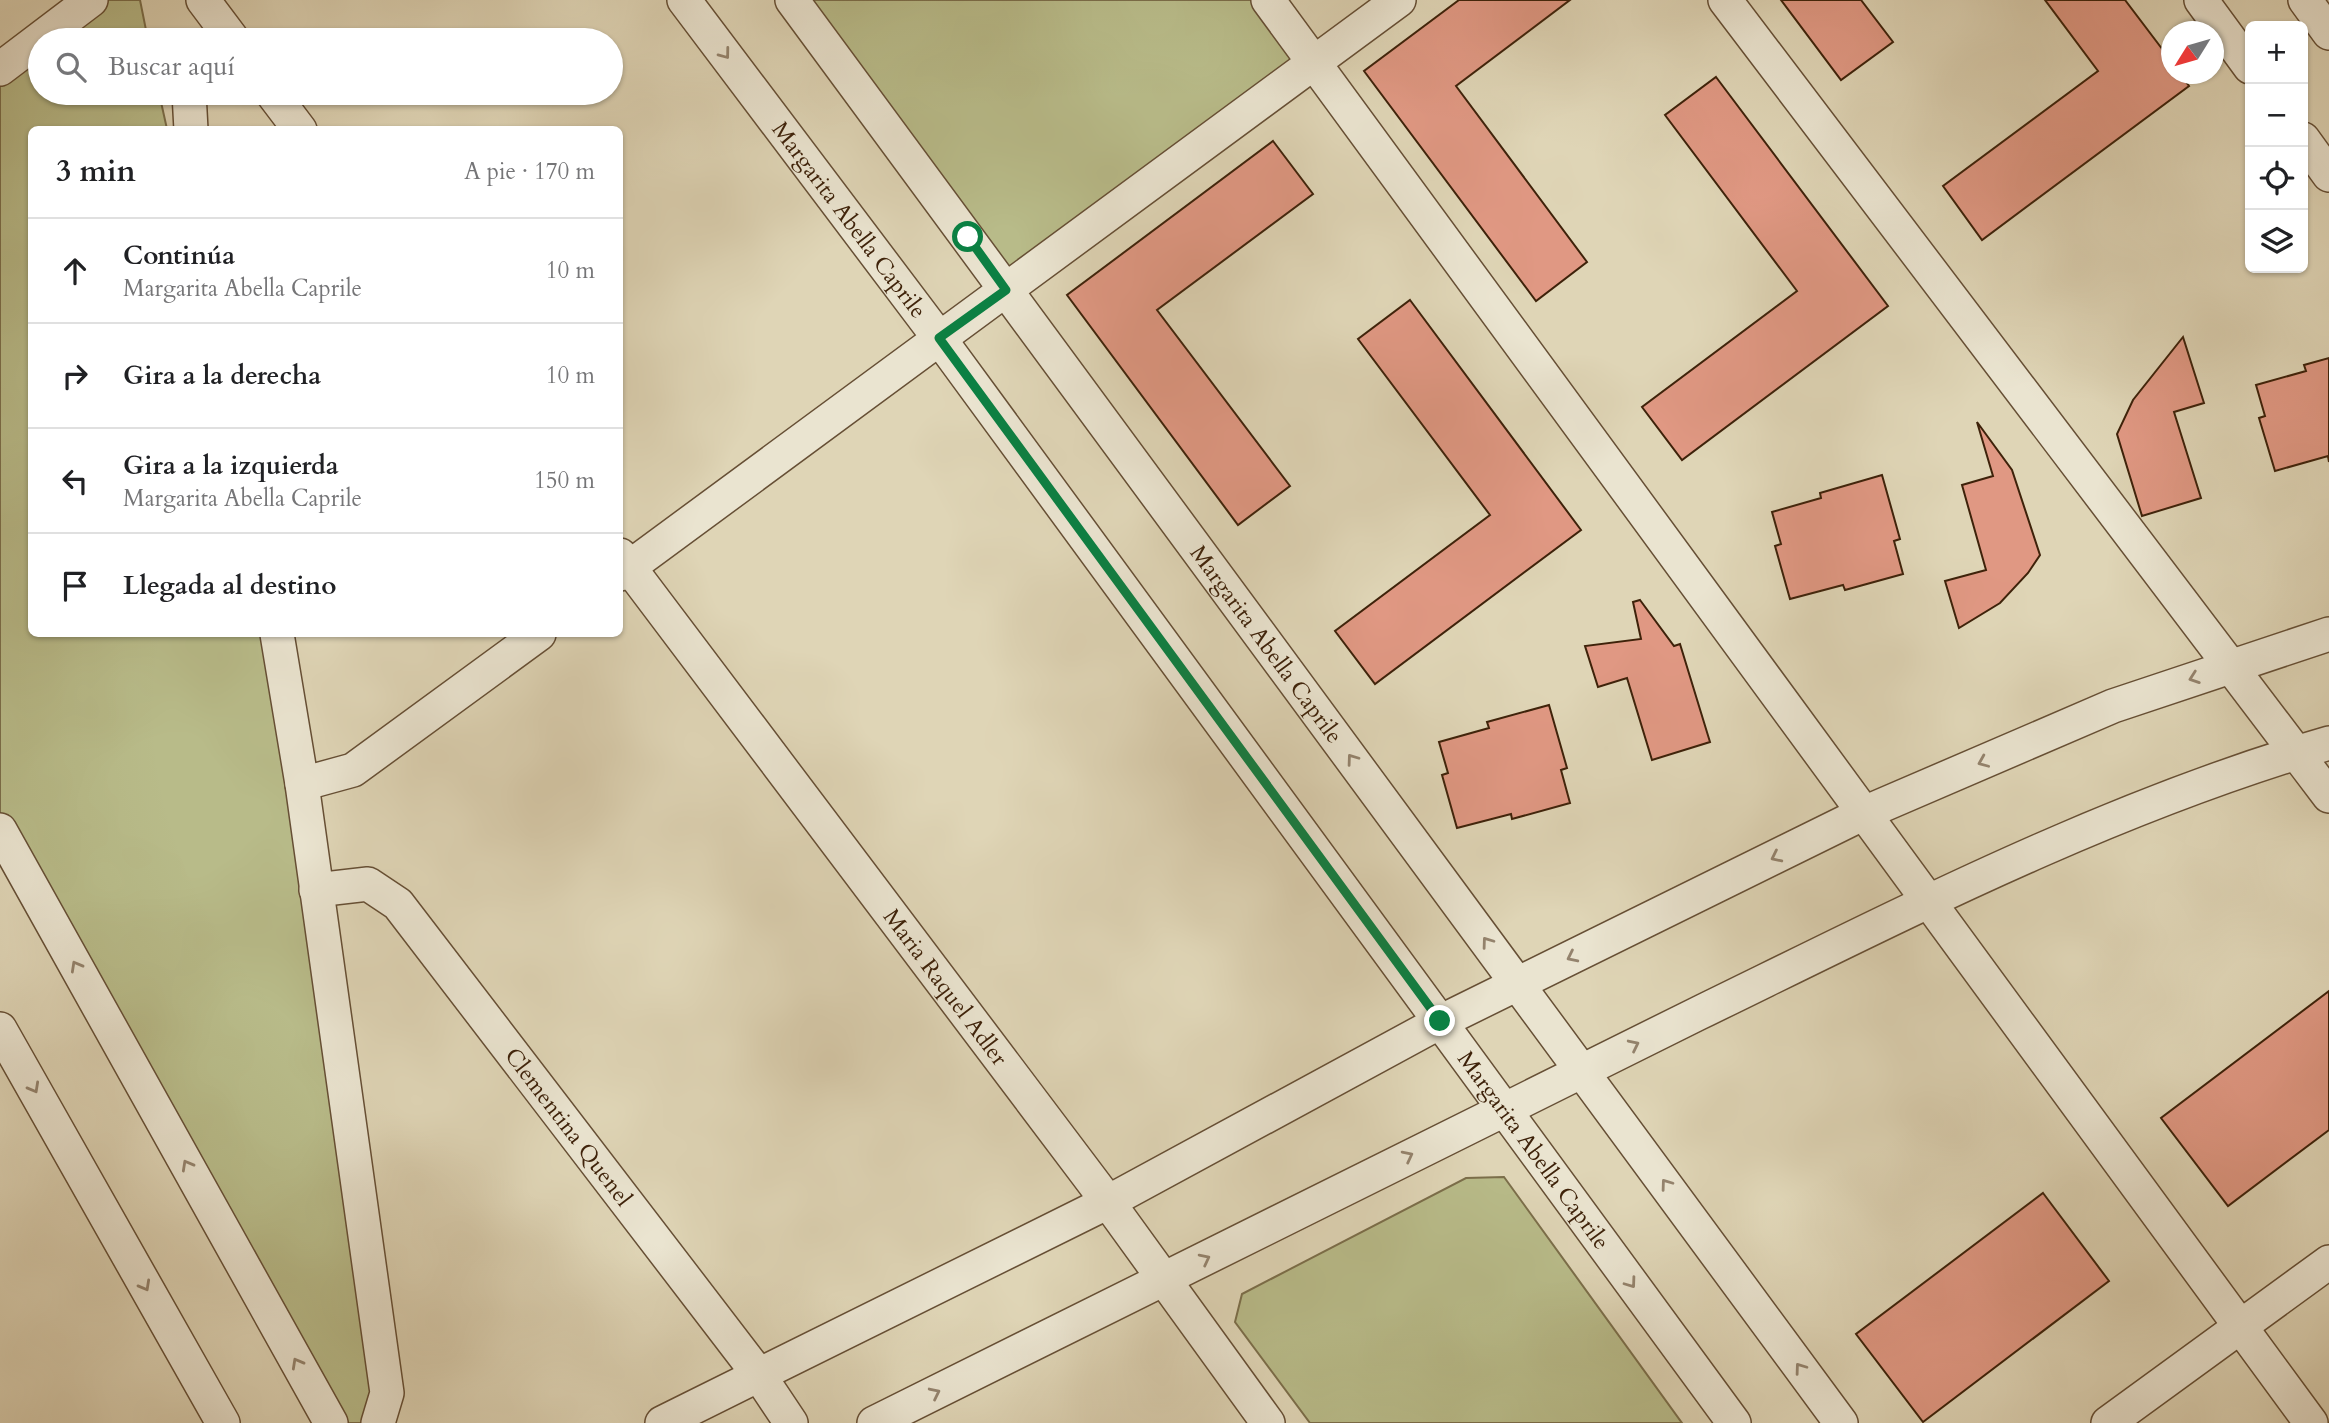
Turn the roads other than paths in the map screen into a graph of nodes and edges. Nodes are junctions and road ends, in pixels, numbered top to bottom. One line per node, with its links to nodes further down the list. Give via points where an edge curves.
1 (91, 0): 9 (street)
2 (684, 0): 22 (street, Margarita Abella Caprile, one-way to 22)
3 (792, 0): 21 (street, Margarita Abella Caprile)
4 (1268, 0): 13 (street)
5 (1399, 0): 13 (street)
6 (1725, 0): 27 (street)
7 (2201, 0): 12 (street)
8 (2305, 0): 10 (street)
9 (54, 28)
10 (2329, 33)
11 (28, 48): 14 (street)
12 (2245, 60)
13 (1314, 62): 21 (street); 32 (street)
14 (0, 69)
15 (190, 105): 17 (street)
16 (281, 105): 18 (street)
17 (191, 126)
18 (297, 126)
19 (2308, 146): 20 (street)
20 (2329, 175)
21 (1006, 290): 22 (street); 36 (street, Margarita Abella Caprile, one-way to 21)
22 (939, 338): 23 (street); 37 (street, Margarita Abella Caprile)
23 (623, 566): 41 (street, Maria Raquel Adler)
24 (2329, 634): 27 (street)
25 (277, 637): 30 (street)
26 (535, 637): 30 (street, via 353,770)
27 (2232, 666): 29 (street); 32 (street, one-way to 32, via 2113,706)
28 (2329, 743): 29 (street)
29 (2297, 752): 31 (street); 35 (street, via 2143,806)
30 (302, 784): 34 (street)
31 (2329, 796)
32 (1862, 814): 35 (street); 36 (street, one-way to 36)
33 (0, 830): 47 (street, one-way to 33)
34 (316, 890): 45 (street, Clementina Quenel, via 368,884 398,904); 48 (street, via 387,1393)
35 (1929, 900): 39 (street, one-way to 35); 44 (street)
36 (1517, 984): 37 (street); 39 (street, Margarita Abella Caprile)
37 (1440, 1021): 40 (street, Margarita Abella Caprile); 41 (street)
38 (0, 1029): 46 (street, one-way to 46)
39 (1582, 1070): 40 (street); 54 (street, Margarita Abella Caprile, one-way to 39)
40 (1504, 1108): 43 (street, one-way to 40); 53 (street, Margarita Abella Caprile, one-way to 53)
41 (1108, 1202): 43 (street, Maria Raquel Adler); 45 (street)
42 (2329, 1262): 44 (street)
43 (1164, 1279): 51 (street, one-way to 43); 52 (street, Maria Raquel Adler)
44 (2241, 1327): 55 (street); 56 (street)
45 (759, 1376): 49 (street); 50 (street, Clementina Quenel)
46 (223, 1423)
47 (331, 1423)
48 (378, 1423)
49 (662, 1423)
50 (790, 1423)
51 (874, 1423)
52 (1268, 1423)
53 (1734, 1423)
54 (1841, 1423)
55 (2108, 1423)
56 (2311, 1423)

